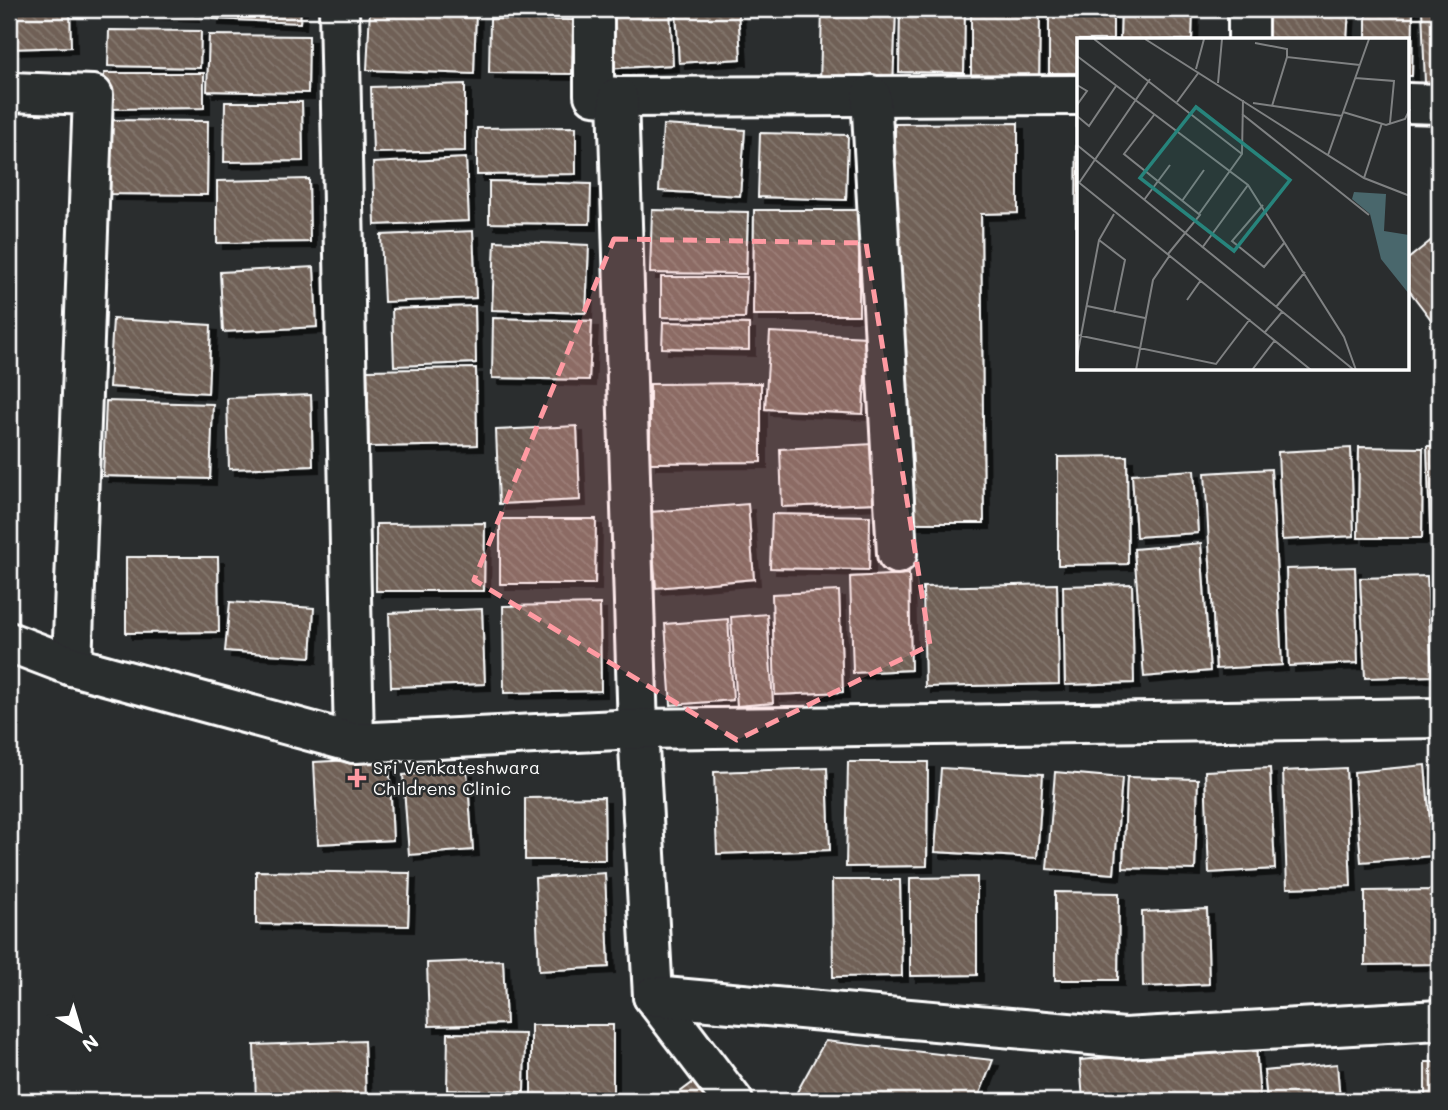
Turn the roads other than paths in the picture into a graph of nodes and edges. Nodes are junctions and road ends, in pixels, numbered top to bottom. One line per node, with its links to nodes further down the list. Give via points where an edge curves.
1 (339, 9): 16 (street)
2 (594, 9): 8 (street, via 594,95)
3 (1248, 9): 4 (street)
4 (1248, 38)
5 (9, 92): 13 (street, via 93,95)
6 (871, 95): 7 (street); 8 (street); 11 (street)
7 (1077, 95)
8 (618, 97): 15 (street)
9 (1410, 103): 10 (street)
10 (1439, 104)
11 (897, 554)
12 (9, 642): 13 (street)
13 (72, 666): 16 (street)
14 (1439, 718): 15 (street)
15 (638, 729): 16 (street); 17 (street)
16 (354, 743)
17 (653, 996): 18 (street, via 1124,1038); 19 (street)
18 (1439, 1020)
19 (733, 1101)

